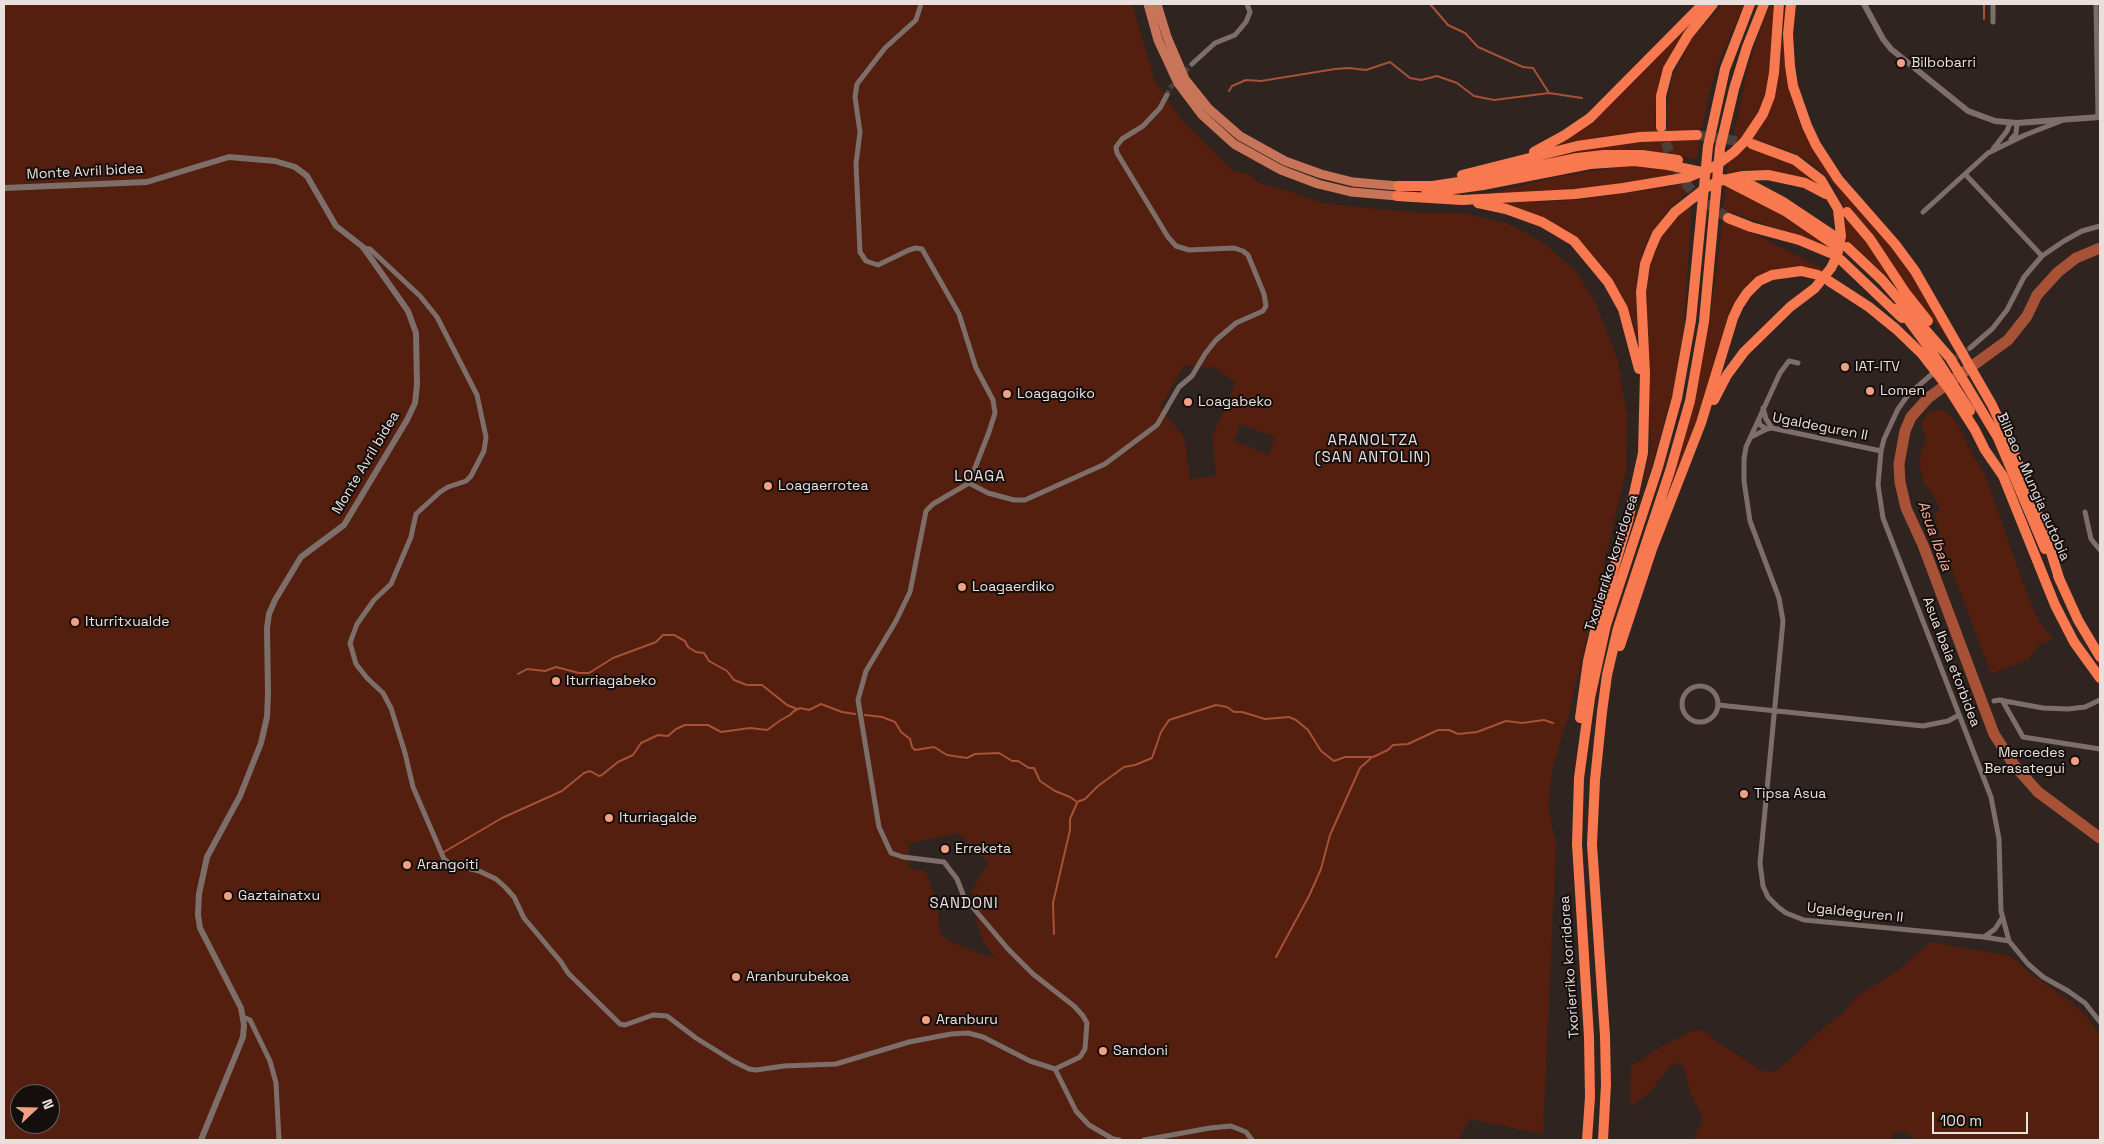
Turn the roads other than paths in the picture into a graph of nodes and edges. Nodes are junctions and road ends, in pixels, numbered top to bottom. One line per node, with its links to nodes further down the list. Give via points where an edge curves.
1 (920, 4): 52 (street, via 920,12 911,27 896,38 857,84 860,252 866,261 878,265 909,250 922,249 959,314 976,368 994,400 995,413)
2 (1148, 4): 28 (main road, via 1158,40 1178,84 1202,115 1234,144 1281,170 1318,184 1364,194)
3 (1157, 4): 28 (main road, via 1167,38 1186,79 1209,109 1240,136 1285,161 1321,174)
4 (1247, 4): 15 (street, via 1250,12 1235,35 1215,44)
5 (1703, 4): 25 (highway, via 1578,127)
6 (1714, 4): 20 (highway, via 1688,35 1668,68 1660,96)
7 (1750, 4): 66 (highway, Txorierriko korridorea, via 1720,86 1708,146 1691,320 1679,392 1606,625 1590,698)
8 (1764, 4): 62 (highway, Txorierriko korridorea, via 1734,89 1720,148 1704,322 1690,401 1618,628)
9 (1779, 4): 30 (highway, via 1774,73 1763,114 1734,152 1715,166 1689,177 1658,183 1575,194)
10 (1791, 4): 55 (highway, via 1789,48 1793,86 1807,126 1838,179 1907,260 1981,386 2013,450)
11 (1864, 4): 19 (street, via 1883,40 1962,107 1985,118)
12 (1993, 4): 14 (street)
13 (2096, 4): 17 (street)
14 (1993, 22)
15 (1192, 64)
16 (1167, 95): 52 (street, via 1143,126 1122,139 1116,153 1176,246 1188,250 1234,248 1248,255 1266,306 1263,311 1236,323 1216,340 1192,376 1179,387 1156,425 1105,464 1025,500 988,493)
17 (2099, 117): 18 (street)
18 (2064, 120): 19 (street); 23 (street)
19 (2013, 123): 23 (street, via 2014,138); 24 (street)
20 (1661, 127)
21 (1697, 135): 25 (highway, via 1606,141 1548,152)
22 (1752, 144): 48 (highway, via 1795,160 1815,173 1838,209 1841,236 1831,268 1816,288 1744,352 1727,375)
23 (2005, 144): 24 (street)
24 (1991, 151): 26 (street)
25 (1500, 166): 28 (highway)
26 (1965, 174): 32 (street); 36 (street)
27 (4, 188): 35 (street, Monte Avril bidea, via 147,182 229,158 275,161 295,167 307,176 336,226)
28 (1398, 191): 30 (highway); 33 (highway, via 1483,185 1590,164 1634,161 1668,165 1712,174 1750,191 1832,244)
29 (1826, 194): 46 (highway, via 1784,177 1754,175 1720,181 1696,195 1668,219 1651,248 1642,278)
30 (1462, 200): 46 (highway, via 1506,209 1542,222 1574,242 1590,258 1623,309 1638,363)
31 (1848, 212): 39 (highway, via 1935,330)
32 (1924, 212)
33 (1728, 218)
34 (2100, 226): 36 (street, via 2064,241)
35 (362, 248): 70 (street, Monte Avril bidea, via 413,322 416,333 415,404 344,524 301,557 269,614 267,717 261,743 240,796 207,857 198,915 204,936); 72 (street, via 370,249 420,296 437,317 477,394 486,436 484,451 471,476 440,492 416,514 411,537 391,584 374,600 357,624 350,643 356,664 383,692 391,708 413,787 444,859 496,879 505,887 524,918 568,974 620,1024 653,1015 666,1016 749,1070 836,1064 909,1042 950,1034 983,1037 1030,1061)
36 (2042, 256): 40 (street, via 2024,277 1992,329)
37 (1818, 275): 48 (highway, via 1801,271 1772,275 1759,281 1747,293 1733,318)
38 (1829, 281): 41 (highway, via 1869,307)
39 (1943, 348): 41 (highway, Bilbao - Mungia autobia, via 1882,280 1844,253 1896,304); 44 (highway, Bilbao - Mungia autobia)
40 (1970, 348)
41 (1927, 353): 44 (highway)
42 (1798, 363): 45 (street, Ugaldeguren II, via 1789,361)
43 (1932, 374): 51 (street, Asua Ibaia etorbidea, via 1908,395 1898,409)
44 (1964, 398): 55 (highway, Bilbao - Mungia autobia, via 1989,421); 57 (highway, Bilbao - Mungia autobia, via 1975,430 2003,476 2064,624)
45 (1763, 407): 47 (street, Ugaldeguren II); 49 (street)
46 (1646, 420): 66 (highway, via 1638,484 1588,661 1579,736)
47 (1759, 421): 49 (street, Ugaldeguren II, via 1760,425); 50 (street, Ugaldeguren II)
48 (1701, 423): 62 (highway, via 1646,568)
49 (1770, 428): 50 (street); 51 (street, Ugaldeguren II)
50 (1750, 437): 63 (street, Ugaldeguren II, via 1744,459 1747,504 1754,533 1779,598 1783,621)
51 (1881, 451): 64 (street, Asua Ibaia etorbidea, via 1878,485 1883,518)
52 (969, 483): 72 (street, via 926,511 910,592 866,671 858,700 862,735 879,826 891,852 903,857 944,862 957,879 964,896 1008,949 1083,1016 1087,1024 1085,1049 1080,1057)
53 (2085, 512): 54 (street, via 2091,539)
54 (2100, 550)
55 (2060, 581): 56 (highway, Bilbao - Mungia autobia)
56 (2100, 657)
57 (2100, 678)
58 (2002, 700): 59 (street, via 2059,709 2085,706); 60 (street); 65 (street, via 2023,737)
59 (2100, 700)
60 (1994, 701)
61 (1718, 705): 61 (street, via 1715,693 1698,686 1687,691 1682,702 1685,714 1699,722 1705,722 1714,715); 63 (street)
62 (1602, 712): 79 (highway, Txorierriko korridorea, via 1592,844 1605,1036)
63 (1776, 712): 64 (street, via 1923,726 1948,721); 68 (street, Ugaldeguren II, via 1760,863 1763,886 1772,902 1786,914 1804,920)
64 (1959, 715): 67 (street, Asua Ibaia etorbidea, via 1997,818)
65 (2100, 748)
66 (1579, 778): 78 (highway, Txorierriko korridorea, via 1576,844 1590,1037)
67 (2002, 918): 68 (street); 69 (street, Asua Ibaia etorbidea)
68 (1984, 937): 69 (street, Ugaldeguren II)
69 (2009, 941): 71 (street, Asua Ibaia etorbidea, via 2028,964 2085,1003)
70 (243, 1017): 73 (street, Monte Avril bidea, via 243,1037); 74 (street, via 250,1020 270,1061 276,1083)
71 (2100, 1022)
72 (1055, 1069): 75 (street, via 1076,1111 1089,1126)
73 (201, 1140)
74 (278, 1140)
75 (1120, 1140)
76 (1144, 1140): 77 (street, via 1231,1126 1246,1132)
77 (1252, 1140)
78 (1587, 1140)
79 (1603, 1140)

